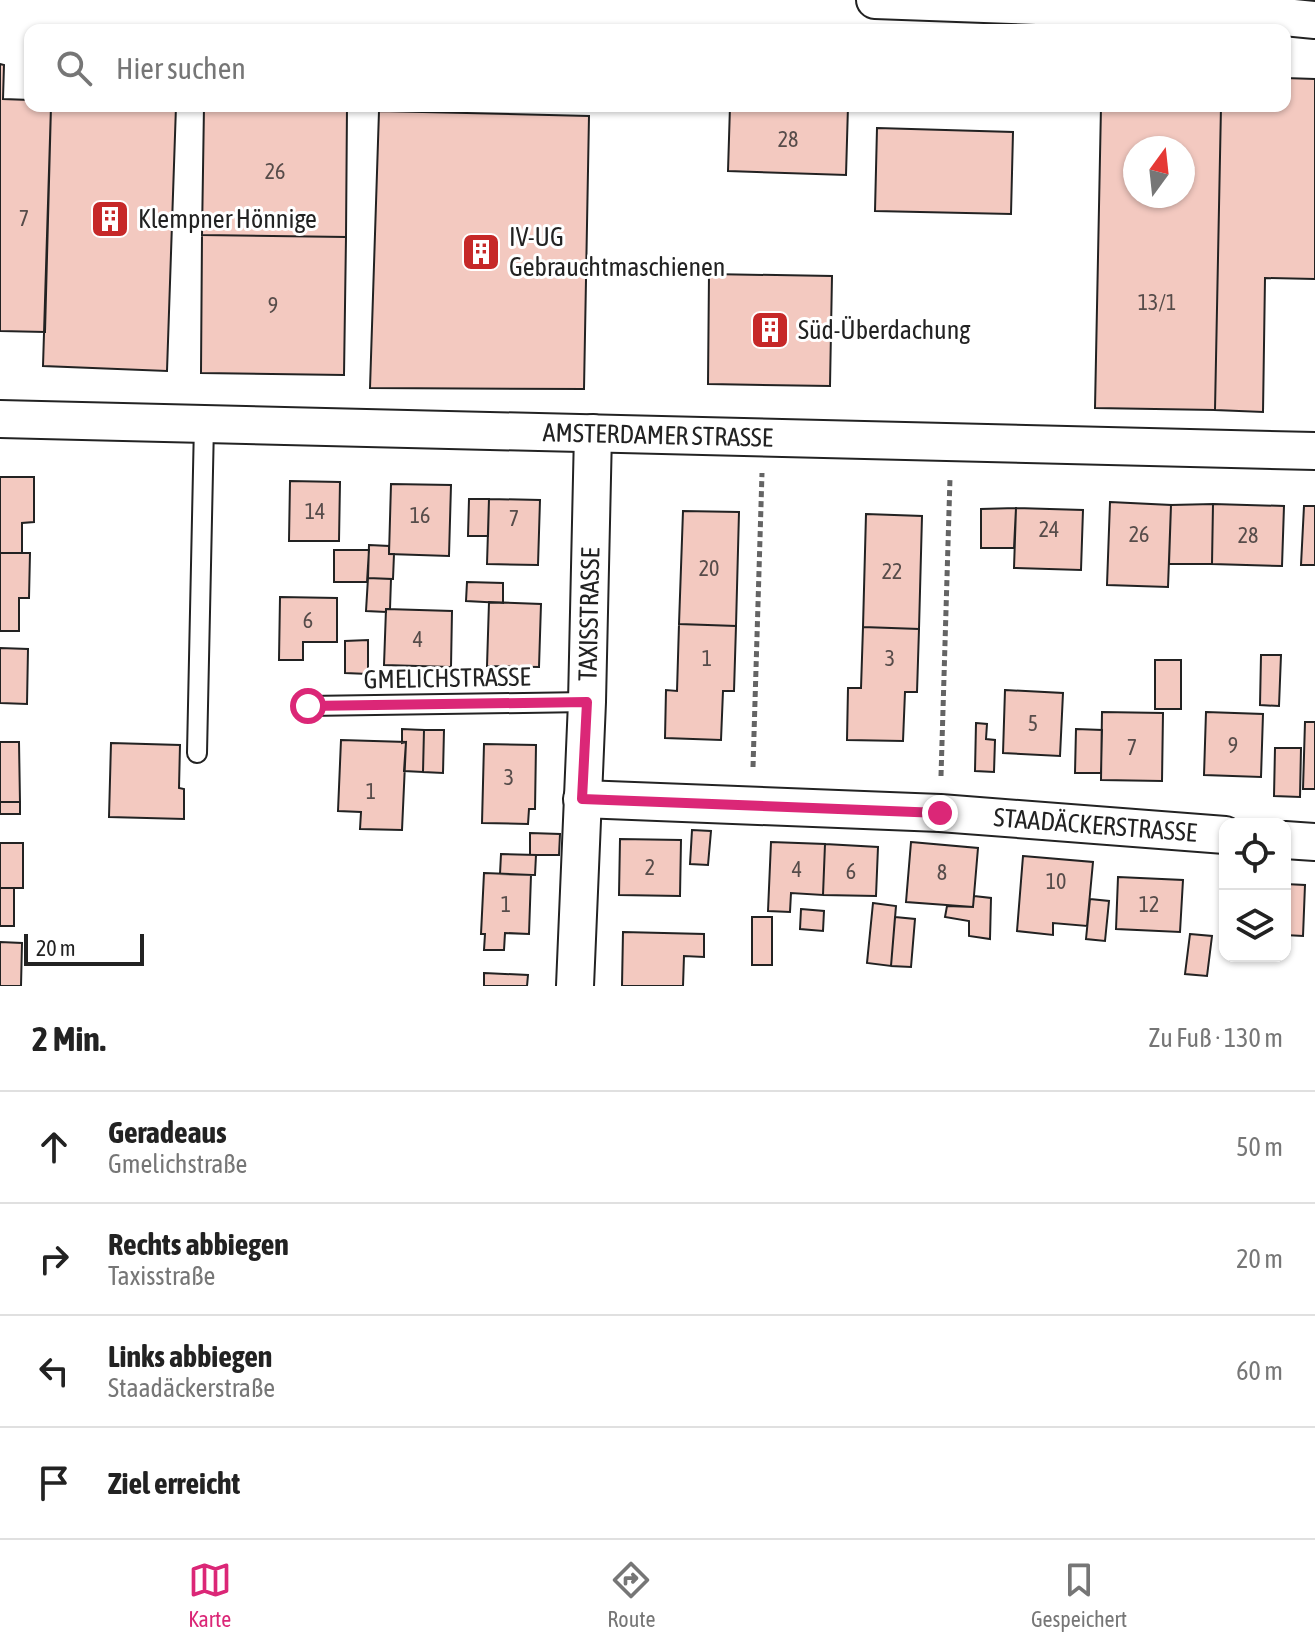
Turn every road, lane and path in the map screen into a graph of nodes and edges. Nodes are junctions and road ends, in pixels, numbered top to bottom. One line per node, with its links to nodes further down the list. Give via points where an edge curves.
1 (875, 0): 2 (street)
2 (1066, 4): 3 (street)
3 (1252, 7): 4 (street)
4 (1315, 20)
5 (0, 419): 6 (street, AMSTERDAMER STRASSE)
6 (204, 424): 7 (street, AMSTERDAMER STRASSE); 13 (lane)
7 (593, 433): 8 (street, AMSTERDAMER STRASSE); 11 (street, TAXISSTRASSE)
8 (763, 436): 9 (street, AMSTERDAMER STRASSE); 15 (path)
9 (951, 441): 10 (street, AMSTERDAMER STRASSE); 16 (path)
10 (1315, 451)
11 (587, 702): 12 (lane, GMELICHSTRASSE); 14 (street, TAXISSTRASSE)
12 (308, 706)
13 (197, 753)
14 (582, 799): 15 (street, STAADÄCKERSTRASSE); 20 (street, TAXISSTRASSE)
15 (752, 804): 16 (street, STAADÄCKERSTRASSE)
16 (940, 813): 17 (street, STAADÄCKERSTRASSE)
17 (1219, 835)
18 (1291, 840): 19 (street)
19 (1315, 842)
20 (575, 986)

